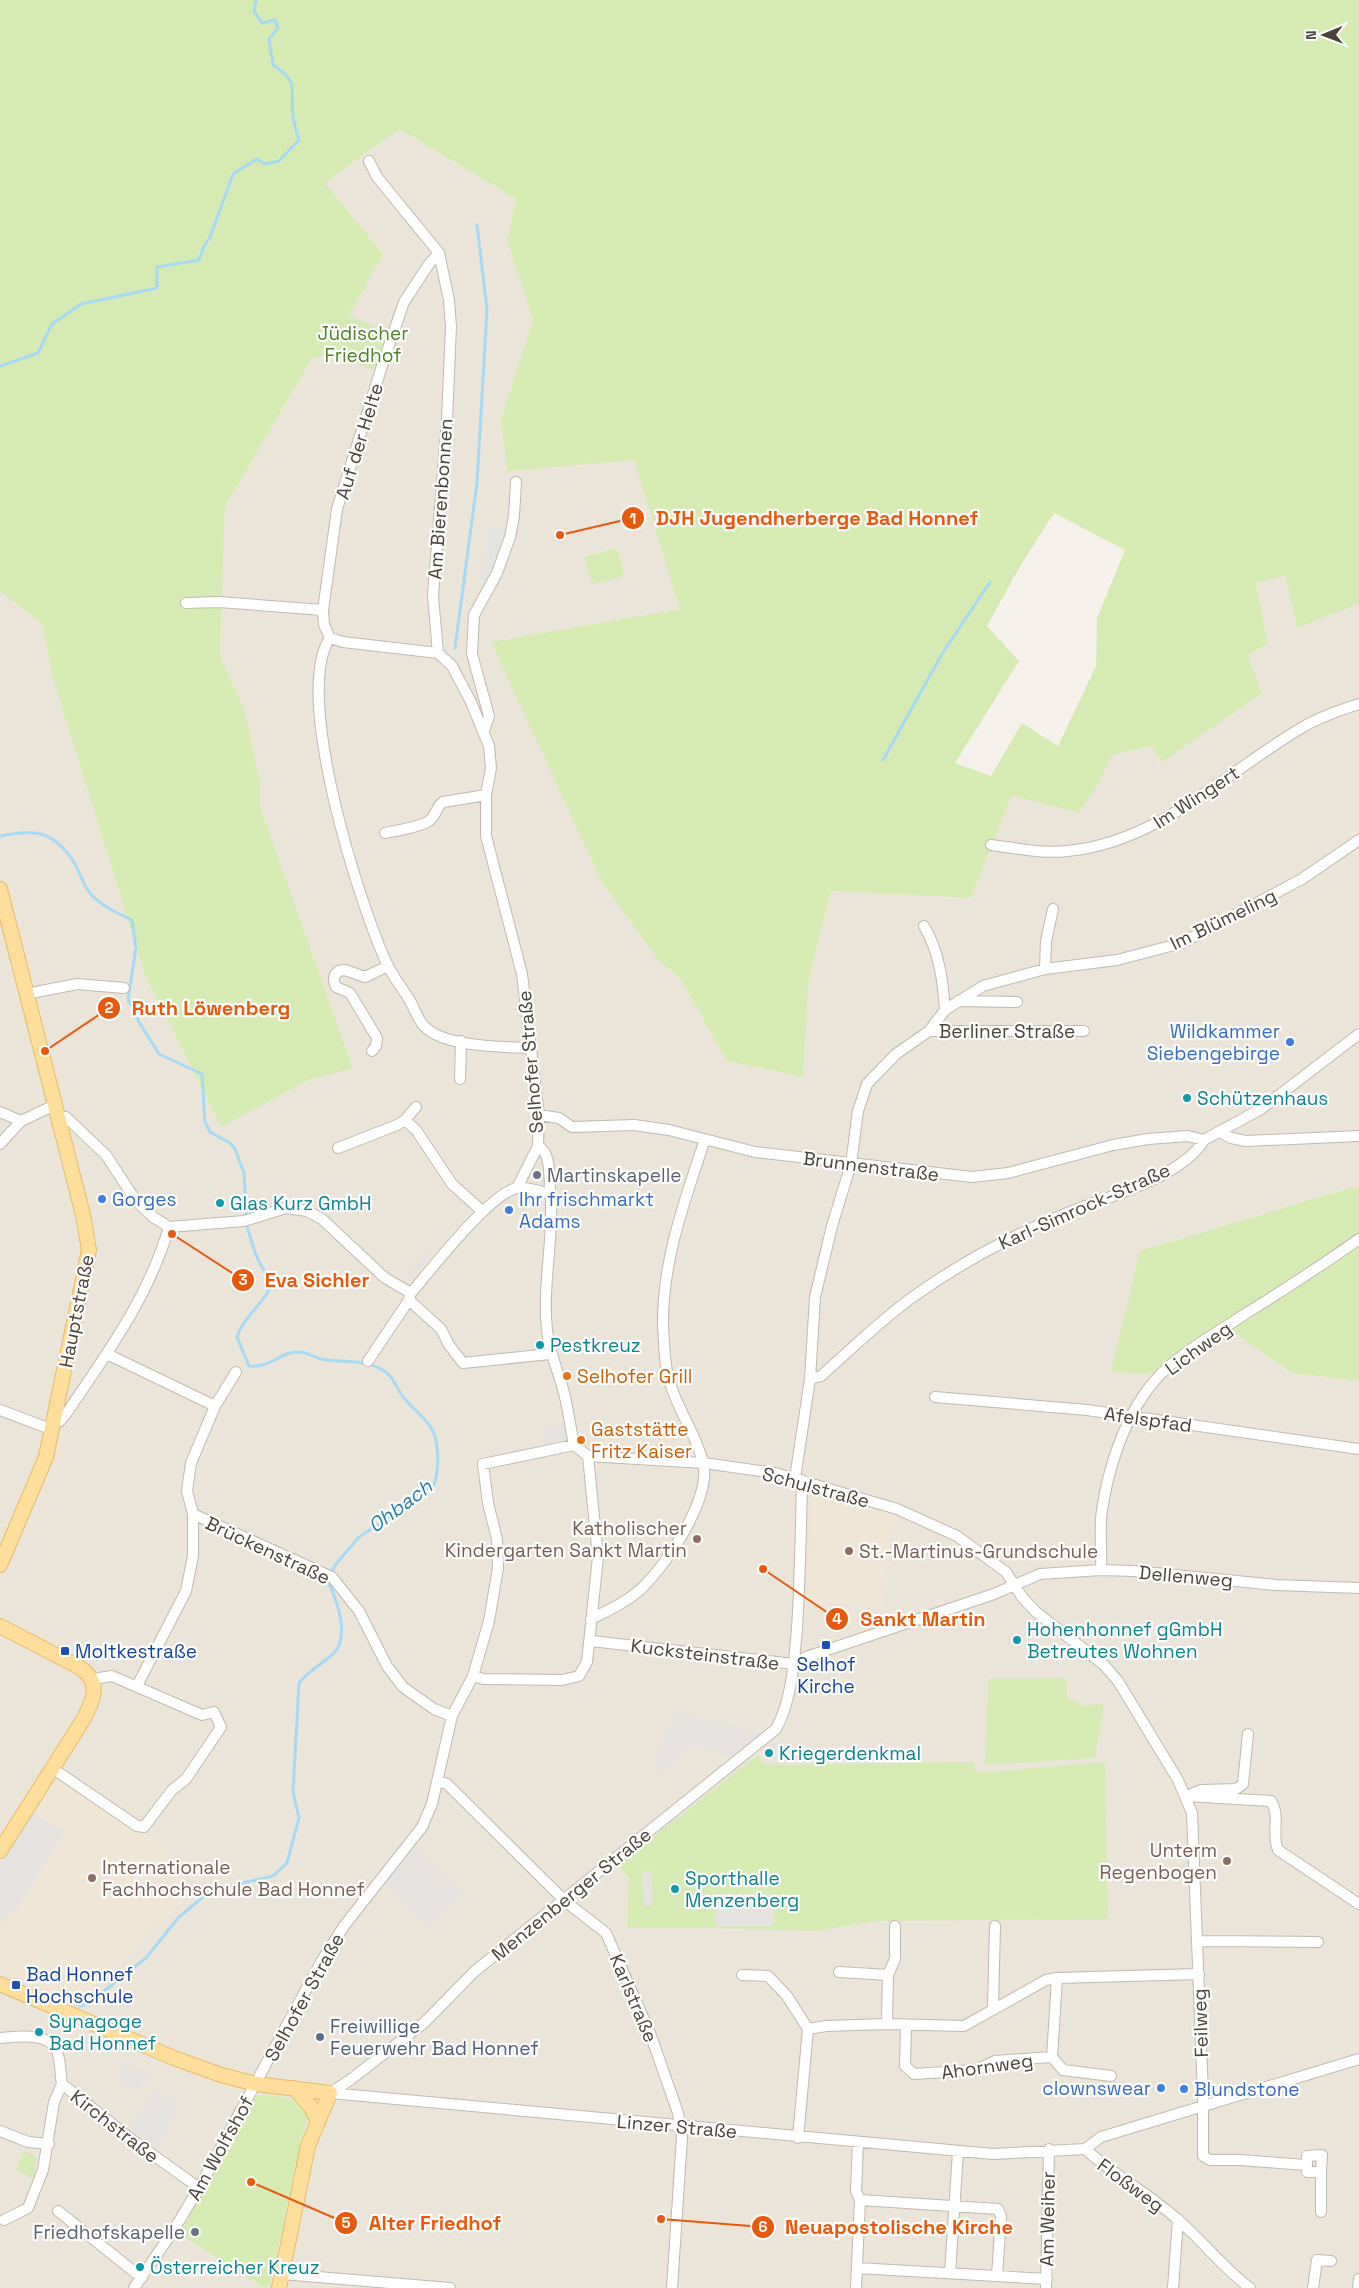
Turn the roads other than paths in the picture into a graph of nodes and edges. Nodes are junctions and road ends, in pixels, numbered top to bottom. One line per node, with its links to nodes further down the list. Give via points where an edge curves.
1 (369, 161): 2 (street, via 377,177)
2 (439, 254): 5 (street, Auf der Helte, via 404,302 381,370 337,509); 7 (street, Am Bierenbonnen, via 451,327 433,596)
3 (516, 482): 9 (street, Selhofer Straße, via 510,537 473,622 472,654 489,716)
4 (186, 603): 5 (street, via 219,602)
5 (323, 610): 6 (street, Auf der Helte, via 324,625)
6 (330, 638): 7 (street); 17 (street, via 323,649 320,669 322,727 333,796 344,841)
7 (438, 653): 9 (street, via 452,666)
8 (1359, 704): 13 (street, Im Wingert, via 1304,726 1173,815 1142,831 1068,851)
9 (484, 731): 10 (street, Selhofer Straße, via 491,768)
10 (486, 795): 11 (street, via 443,802 428,822); 28 (street, Selhofer Straße, via 486,836 522,974)
11 (385, 833)
12 (1359, 840): 18 (street, Im Blümeling, via 1302,880 1182,943 1117,960)
13 (991, 845)
14 (1, 897): 20 (main road, Hauptstraße)
15 (1053, 909): 18 (street, via 1046,941)
16 (924, 926): 23 (street, Berliner Straße, via 938,960)
17 (388, 966): 27 (street, via 424,1027 436,1035); 29 (street, via 365,977 344,970 334,974 336,987 350,993 377,1038)
18 (1045, 969): 21 (street, Im Blümeling, via 983,986)
19 (124, 988): 20 (street, via 77,984)
20 (26, 994): 32 (main road, Hauptstraße)
21 (957, 1001): 22 (street); 23 (street, Im Blümeling)
22 (1017, 1002)
23 (945, 1010): 25 (street, Berliner Straße)
24 (1084, 1030): 25 (street, Berliner Straße)
25 (929, 1031): 44 (street, Berliner Straße, via 896,1054 867,1084 858,1111)
26 (1359, 1034): 37 (street, Karl-Simrock-Straße, via 1261,1109)
27 (461, 1042): 28 (street); 30 (street)
28 (531, 1048): 34 (street, Selhofer Straße)
29 (372, 1051)
30 (460, 1080)
31 (416, 1107): 35 (street)
32 (56, 1111): 36 (street); 48 (street, via 106,1155 136,1201); 60 (main road, Hauptstraße, via 89,1250)
33 (0, 1112): 36 (street)
34 (539, 1115): 39 (street, Brunnenstraße, via 559,1118 572,1127 634,1125); 42 (street, Selhofer Straße)
35 (405, 1120): 43 (street); 47 (street, via 416,1130 452,1184)
36 (21, 1121): 41 (street)
37 (1220, 1132): 38 (street, via 1246,1141); 40 (street, Karl-Simrock-Straße)
38 (1359, 1136)
39 (705, 1139): 44 (street, Brunnenstraße, via 756,1152); 64 (street, via 671,1250 664,1290 663,1326 667,1372)
40 (1204, 1140): 44 (street, Brunnenstraße, via 1188,1136 1139,1140 1049,1160 1008,1173 972,1177); 55 (street, Karl-Simrock-Straße, via 1187,1160 1152,1180 1036,1225 952,1270 908,1300)
41 (0, 1144)
42 (538, 1146): 45 (street); 46 (street, Selhofer Straße, via 548,1162)
43 (338, 1148)
44 (851, 1164): 55 (street, Berliner Straße, via 815,1297)
45 (517, 1188): 46 (street); 47 (street)
46 (551, 1194): 52 (street, Selhofer Straße, via 545,1288)
47 (482, 1212): 50 (street)
48 (169, 1227): 50 (street, via 247,1220 286,1208 307,1210 322,1219); 51 (street, via 159,1262 132,1316)
49 (1359, 1239): 59 (street, Lichweg, via 1188,1350 1145,1392)
50 (410, 1297): 52 (street, via 441,1329 463,1362); 53 (street)
51 (107, 1354): 57 (street); 60 (street, via 66,1414)
52 (550, 1354): 61 (street, Selhofer Straße, via 562,1387)
53 (368, 1361)
54 (236, 1372): 57 (street, Brückenstraße)
55 (810, 1382): 65 (street, Menzenberger Straße)
56 (935, 1397): 59 (street, Afelspfad)
57 (215, 1406): 66 (street, Brückenstraße, via 191,1463 187,1492)
58 (0, 1410): 60 (street)
59 (1131, 1417): 62 (street, Afelspfad); 68 (street, Lichweg, via 1111,1468 1102,1511)
60 (54, 1425): 67 (main road, Hauptstraße, via 42,1471)
61 (574, 1445): 63 (street); 75 (street, via 484,1464 488,1503 497,1538 498,1568 489,1620)
62 (1359, 1449)
63 (588, 1456): 64 (street, Schulstraße); 71 (street, via 598,1557)
64 (704, 1464): 65 (street, Schulstraße); 71 (street, via 697,1507 663,1564 641,1588 617,1607)
65 (799, 1479): 69 (street, Schulstraße, via 923,1519 957,1536 981,1553 1006,1572); 74 (street, Menzenberger Straße, via 800,1579)
66 (193, 1514): 77 (street, via 193,1556 186,1591); 78 (street, Brückenstraße, via 329,1575 359,1611 387,1666 403,1687 434,1709)
67 (0, 1565)
68 (1101, 1570): 69 (street, Dellenweg, via 1040,1574); 70 (street, Dellenweg, via 1276,1585)
69 (1015, 1586): 74 (street, Kucksteinstraße, via 806,1657); 82 (street, Schulstraße, via 1036,1612 1104,1665 1118,1681)
70 (1359, 1588)
71 (591, 1619): 73 (street)
72 (0, 1626): 76 (main road, via 79,1667)
73 (591, 1641): 74 (street, Kucksteinstraße); 75 (street, via 587,1662 579,1676 562,1680 483,1679)
74 (794, 1664): 84 (street, Menzenberger Straße, via 776,1729)
75 (473, 1676): 78 (street, Selhofer Straße)
76 (93, 1681): 77 (street, via 112,1676); 80 (main road, via 93,1701)
77 (137, 1686): 80 (street, via 202,1715 214,1712 221,1727 186,1779 172,1790 144,1826 137,1826)
78 (452, 1716): 81 (street, Selhofer Straße)
79 (1248, 1734): 82 (street, via 1243,1784 1236,1789 1202,1790)
80 (52, 1768): 83 (main road)
81 (438, 1781): 84 (street, Karlstraße, via 447,1784); 105 (street, Selhofer Straße, via 422,1826 344,1926 321,1962)
82 (1186, 1796): 85 (street, via 1271,1801 1276,1810 1278,1850); 88 (street, Feilweg, via 1193,1824)
83 (0, 1851)
84 (565, 1901): 107 (street, Menzenberger Straße, via 475,1971 425,2022); 110 (street, Karlstraße, via 606,1933 650,2033)
85 (1359, 1904)
86 (895, 1926): 93 (street, via 895,1959)
87 (994, 1926): 96 (street)
88 (1198, 1941): 89 (street); 91 (street, Feilweg)
89 (1318, 1942)
90 (839, 1972): 93 (street)
91 (1199, 1974): 94 (street); 108 (street, Feilweg)
92 (742, 1975): 99 (street, via 768,1976 787,1996)
93 (888, 1975): 97 (street)
94 (1057, 1978): 96 (street, via 1046,1980); 101 (street, Ahornweg)
95 (0, 1984): 105 (main road, Linzer Straße, via 174,2058)
96 (993, 2008): 98 (street, via 964,2026)
97 (887, 2024): 98 (street); 99 (street)
98 (906, 2026): 101 (street, Ahornweg, via 905,2066 914,2074 944,2074 976,2070 995,2061)
99 (808, 2028): 112 (street)
100 (0, 2038): 104 (street, Kirchstraße, via 42,2038 52,2044 57,2050)
101 (1052, 2057): 103 (street, Ahornweg, via 1063,2070)
102 (1359, 2060): 108 (street)
103 (1111, 2076)
104 (62, 2084): 114 (street, via 54,2102); 120 (street, Kirchstraße)
105 (256, 2084): 106 (main road, Linzer Straße); 120 (street, Am Wolfshof)
106 (294, 2088): 107 (main road, Linzer Straße); 109 (main road, via 312,2107)
107 (330, 2092): 109 (main road); 110 (street, Linzer Straße)
108 (1203, 2106): 115 (street, via 1101,2137); 118 (street, Feilweg, via 1202,2156 1210,2160)
109 (318, 2123): 130 (main road, via 308,2146)
110 (680, 2126): 112 (street, Linzer Straße); 138 (street, Karlstraße, via 679,2201)
111 (0, 2131): 114 (street, via 28,2142)
112 (798, 2138): 113 (street, Linzer Straße)
113 (858, 2142): 117 (street, Linzer Straße); 121 (street, via 856,2191)
114 (49, 2144): 126 (street, via 28,2208)
115 (1085, 2149): 116 (street, Linzer Straße); 125 (street, Floßweg)
116 (1049, 2150): 117 (street, Linzer Straße, via 993,2154); 134 (street, Am Weiher)
117 (958, 2152): 122 (street)
118 (1306, 2165): 119 (street, via 1307,2172); 119 (street, via 1307,2156 1322,2155)
119 (1322, 2172): 124 (street)
120 (199, 2188): 132 (street, Am Wolfshof)
121 (860, 2200): 122 (street); 128 (street)
122 (954, 2206): 129 (street); 131 (street, via 998,2209 1001,2216)
123 (58, 2210): 132 (street)
124 (1321, 2212)
125 (1178, 2219): 140 (street, Floßweg); 141 (street, Floßweg)
126 (4, 2220)
127 (1331, 2261): 142 (street, via 1317,2260)
128 (857, 2268): 129 (street); 139 (street)
129 (950, 2273): 131 (street)
130 (282, 2274): 136 (main road); 137 (street)
131 (997, 2276): 134 (street)
132 (142, 2278): 135 (street, Am Wolfshof)
133 (1359, 2279): 143 (street)
134 (1046, 2284)
135 (134, 2288)
136 (279, 2288)
137 (450, 2288)
138 (672, 2288)
139 (856, 2288)
140 (1173, 2288)
141 (1250, 2288)
142 (1313, 2288)
143 (1358, 2288)

